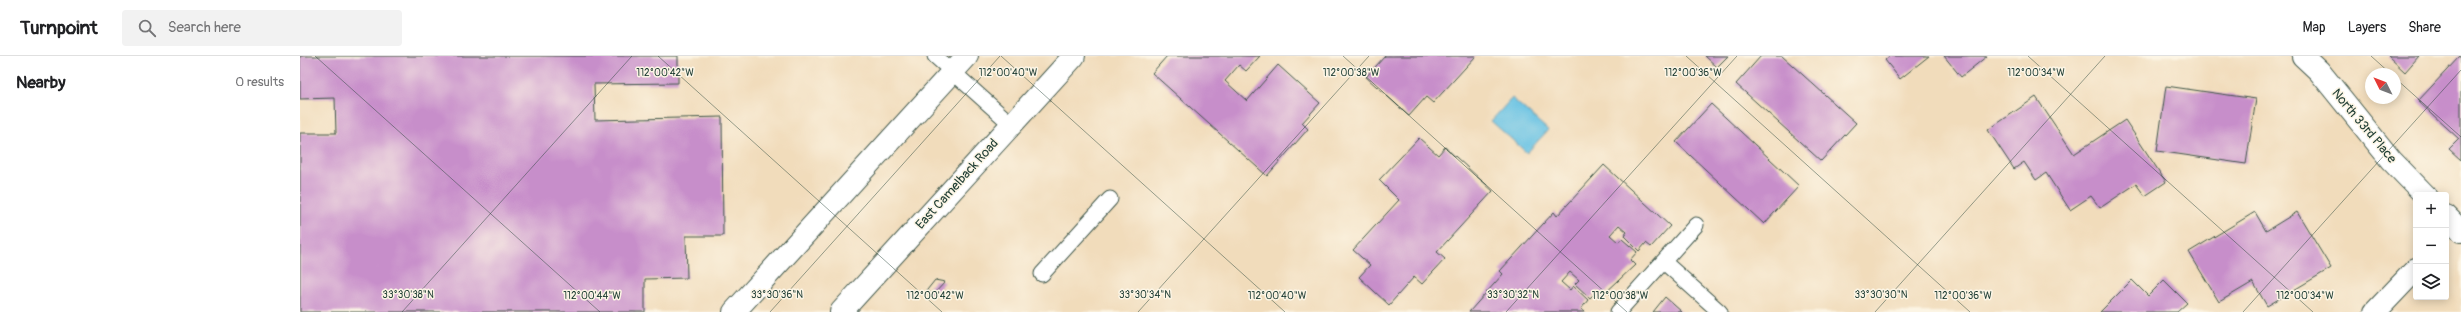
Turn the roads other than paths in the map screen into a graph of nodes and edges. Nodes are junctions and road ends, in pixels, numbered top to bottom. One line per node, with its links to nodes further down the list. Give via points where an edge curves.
1 (935, 56): 5 (lane)
2 (967, 56): 5 (main road)
3 (1074, 56): 6 (main road, East Camelback Road)
4 (2303, 56): 7 (main road, North 33rd Place, via 2319,71 2391,160)
5 (952, 72): 6 (lane); 13 (main road)
6 (1011, 124): 14 (main road, East Camelback Road)
7 (2422, 192)
8 (1110, 199): 12 (lane)
9 (1696, 225): 10 (lane)
10 (1664, 262): 15 (lane); 16 (lane)
11 (2413, 272): 17 (main road)
12 (1042, 274)
13 (734, 312)
14 (841, 312)
15 (1618, 312)
16 (1720, 312)
17 (2375, 312)

